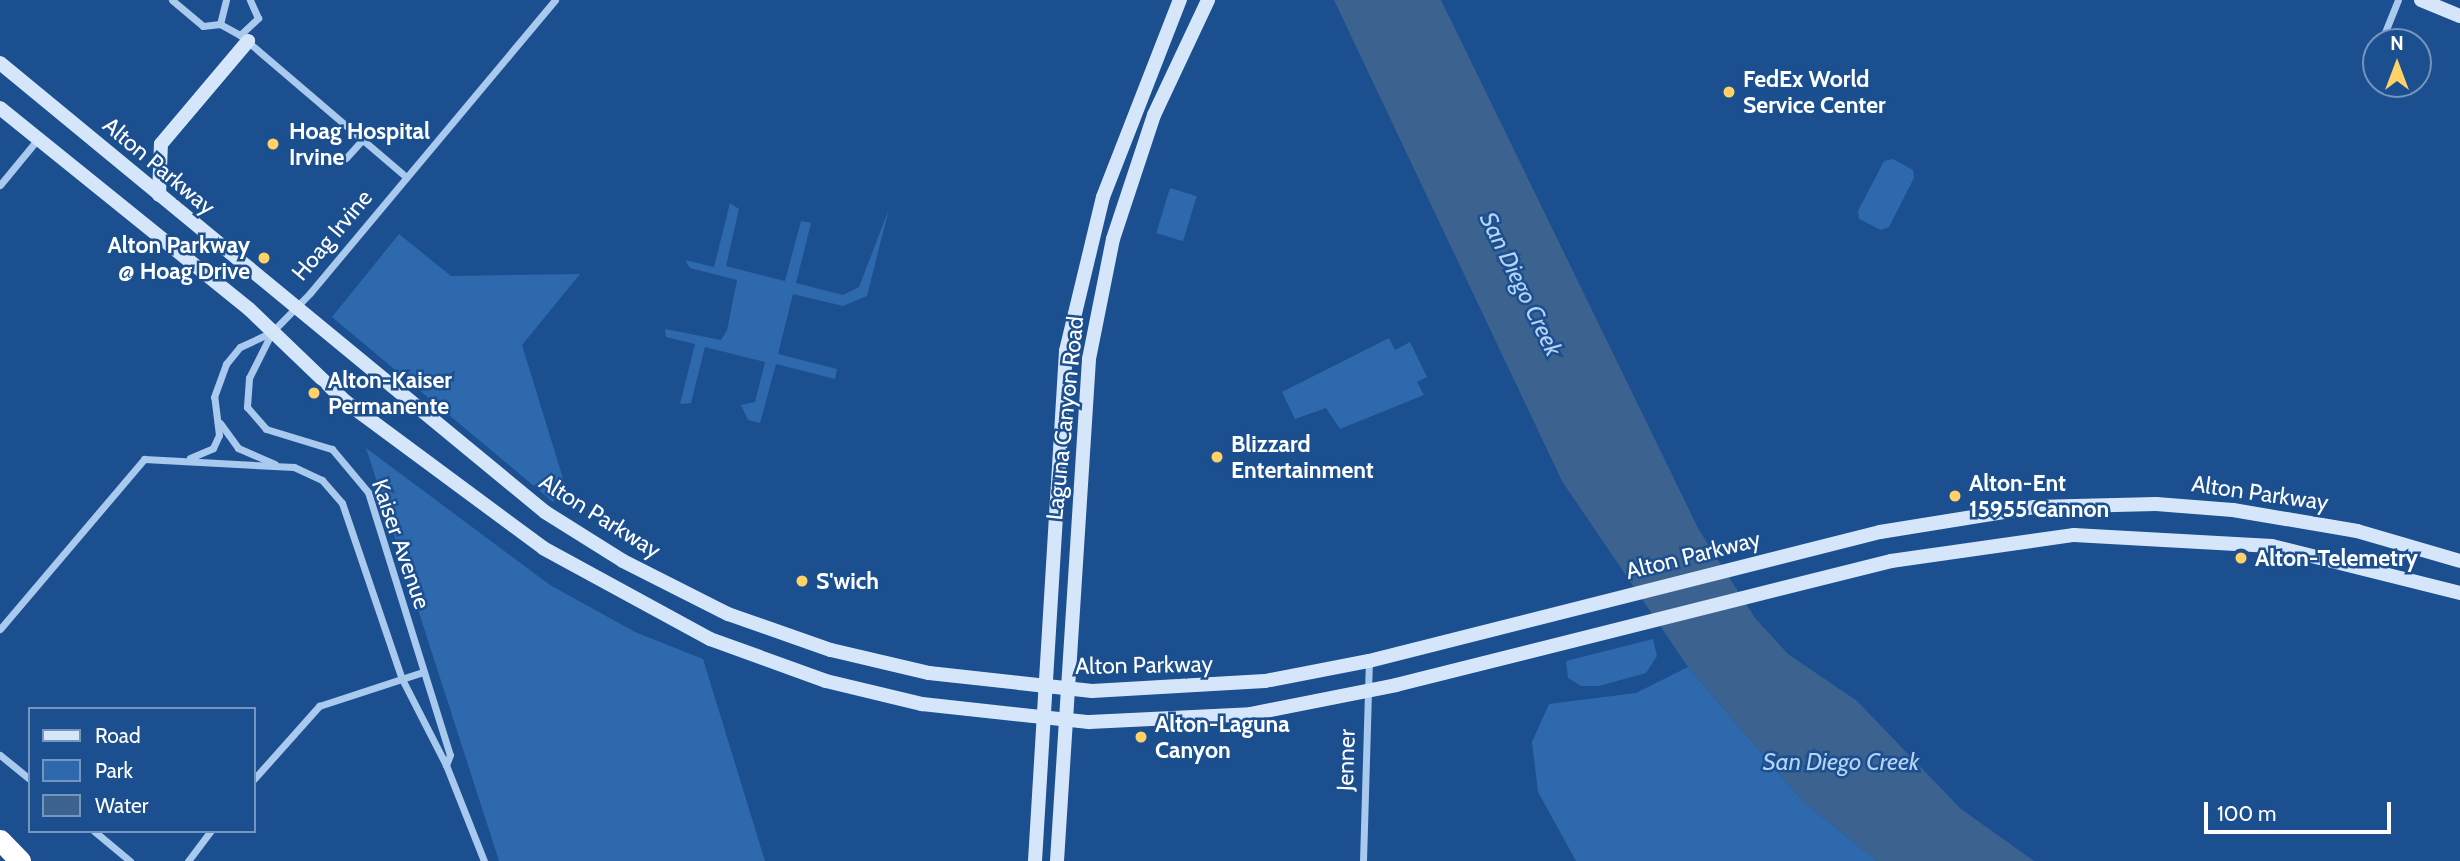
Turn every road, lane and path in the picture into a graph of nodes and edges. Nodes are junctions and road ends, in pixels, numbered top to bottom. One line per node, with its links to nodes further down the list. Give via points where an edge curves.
1 (172, 0): 10 (street, via 203,26)
2 (226, 0): 10 (street)
3 (250, 0): 12 (street, via 258,18)
4 (555, 0): 18 (street, Hoag Irvine)
5 (1180, 0): 32 (main road, Laguna Canyon Road, via 1103,197 1071,323)
6 (1208, 0): 33 (main road, Laguna Canyon Road, via 1154,115 1108,256 1089,359)
7 (2398, 0): 11 (street)
8 (2421, 0): 9 (main road)
9 (2460, 16)
10 (220, 24): 12 (street)
11 (2387, 28)
12 (244, 38): 16 (street); 20 (main road, via 161,144)
13 (0, 63): 20 (main road, Alton Parkway)
14 (0, 108): 15 (main road)
15 (37, 140): 19 (street); 22 (main road)
16 (362, 140): 17 (street); 18 (street)
17 (346, 158)
18 (406, 177): 21 (street, Hoag Irvine)
19 (0, 184)
20 (159, 195): 21 (main road, Alton Parkway)
21 (295, 308): 22 (street, Hoag Irvine); 32 (main road, Alton Parkway, via 538,507 686,595 864,659)
22 (272, 332): 23 (street, via 240,347 226,363 214,397); 30 (street, Kaiser Avenue, via 249,378 247,407 266,429 321,443 350,464 368,492); 35 (main road, via 346,402 467,496 623,597 710,639 837,684 922,704)
23 (218, 420): 24 (street, via 214,448); 25 (street, Kaiser Avenue, via 238,448)
24 (189, 458): 25 (street, Kaiser Avenue); 28 (street, Kaiser Avenue, via 153,456 139,463)
25 (279, 466): 31 (street, Kaiser Avenue, via 309,472 342,503)
26 (2460, 561): 29 (main road, Alton Parkway, via 2389,538 2273,515 2116,503 1954,517)
27 (2460, 593): 34 (main road, via 2313,553 2134,534 1966,546)
28 (0, 629)
29 (1368, 661): 33 (main road, Alton Parkway, via 1212,687); 34 (street, Jenner)
30 (424, 672): 31 (street); 38 (street, Kaiser Avenue, via 450,755)
31 (402, 679): 38 (street, Kaiser Avenue); 40 (street, via 312,710)
32 (1045, 688): 33 (main road, Alton Parkway); 35 (main road, Laguna Canyon Road)
33 (1067, 689): 36 (main road, Laguna Canyon Road)
34 (1368, 690): 36 (main road, via 1226,717); 50 (street, Jenner)
35 (1043, 719): 36 (main road); 48 (main road, Laguna Canyon Road)
36 (1065, 720): 49 (main road, Laguna Canyon Road)
37 (0, 755): 39 (street)
38 (446, 765): 47 (street, Kaiser Avenue)
39 (28, 777)
40 (256, 777)
41 (96, 833): 45 (street)
42 (209, 833): 46 (street)
43 (0, 840): 44 (highway)
44 (20, 861)
45 (130, 861)
46 (188, 861)
47 (484, 861)
48 (1035, 861)
49 (1057, 861)
50 (1363, 861)

